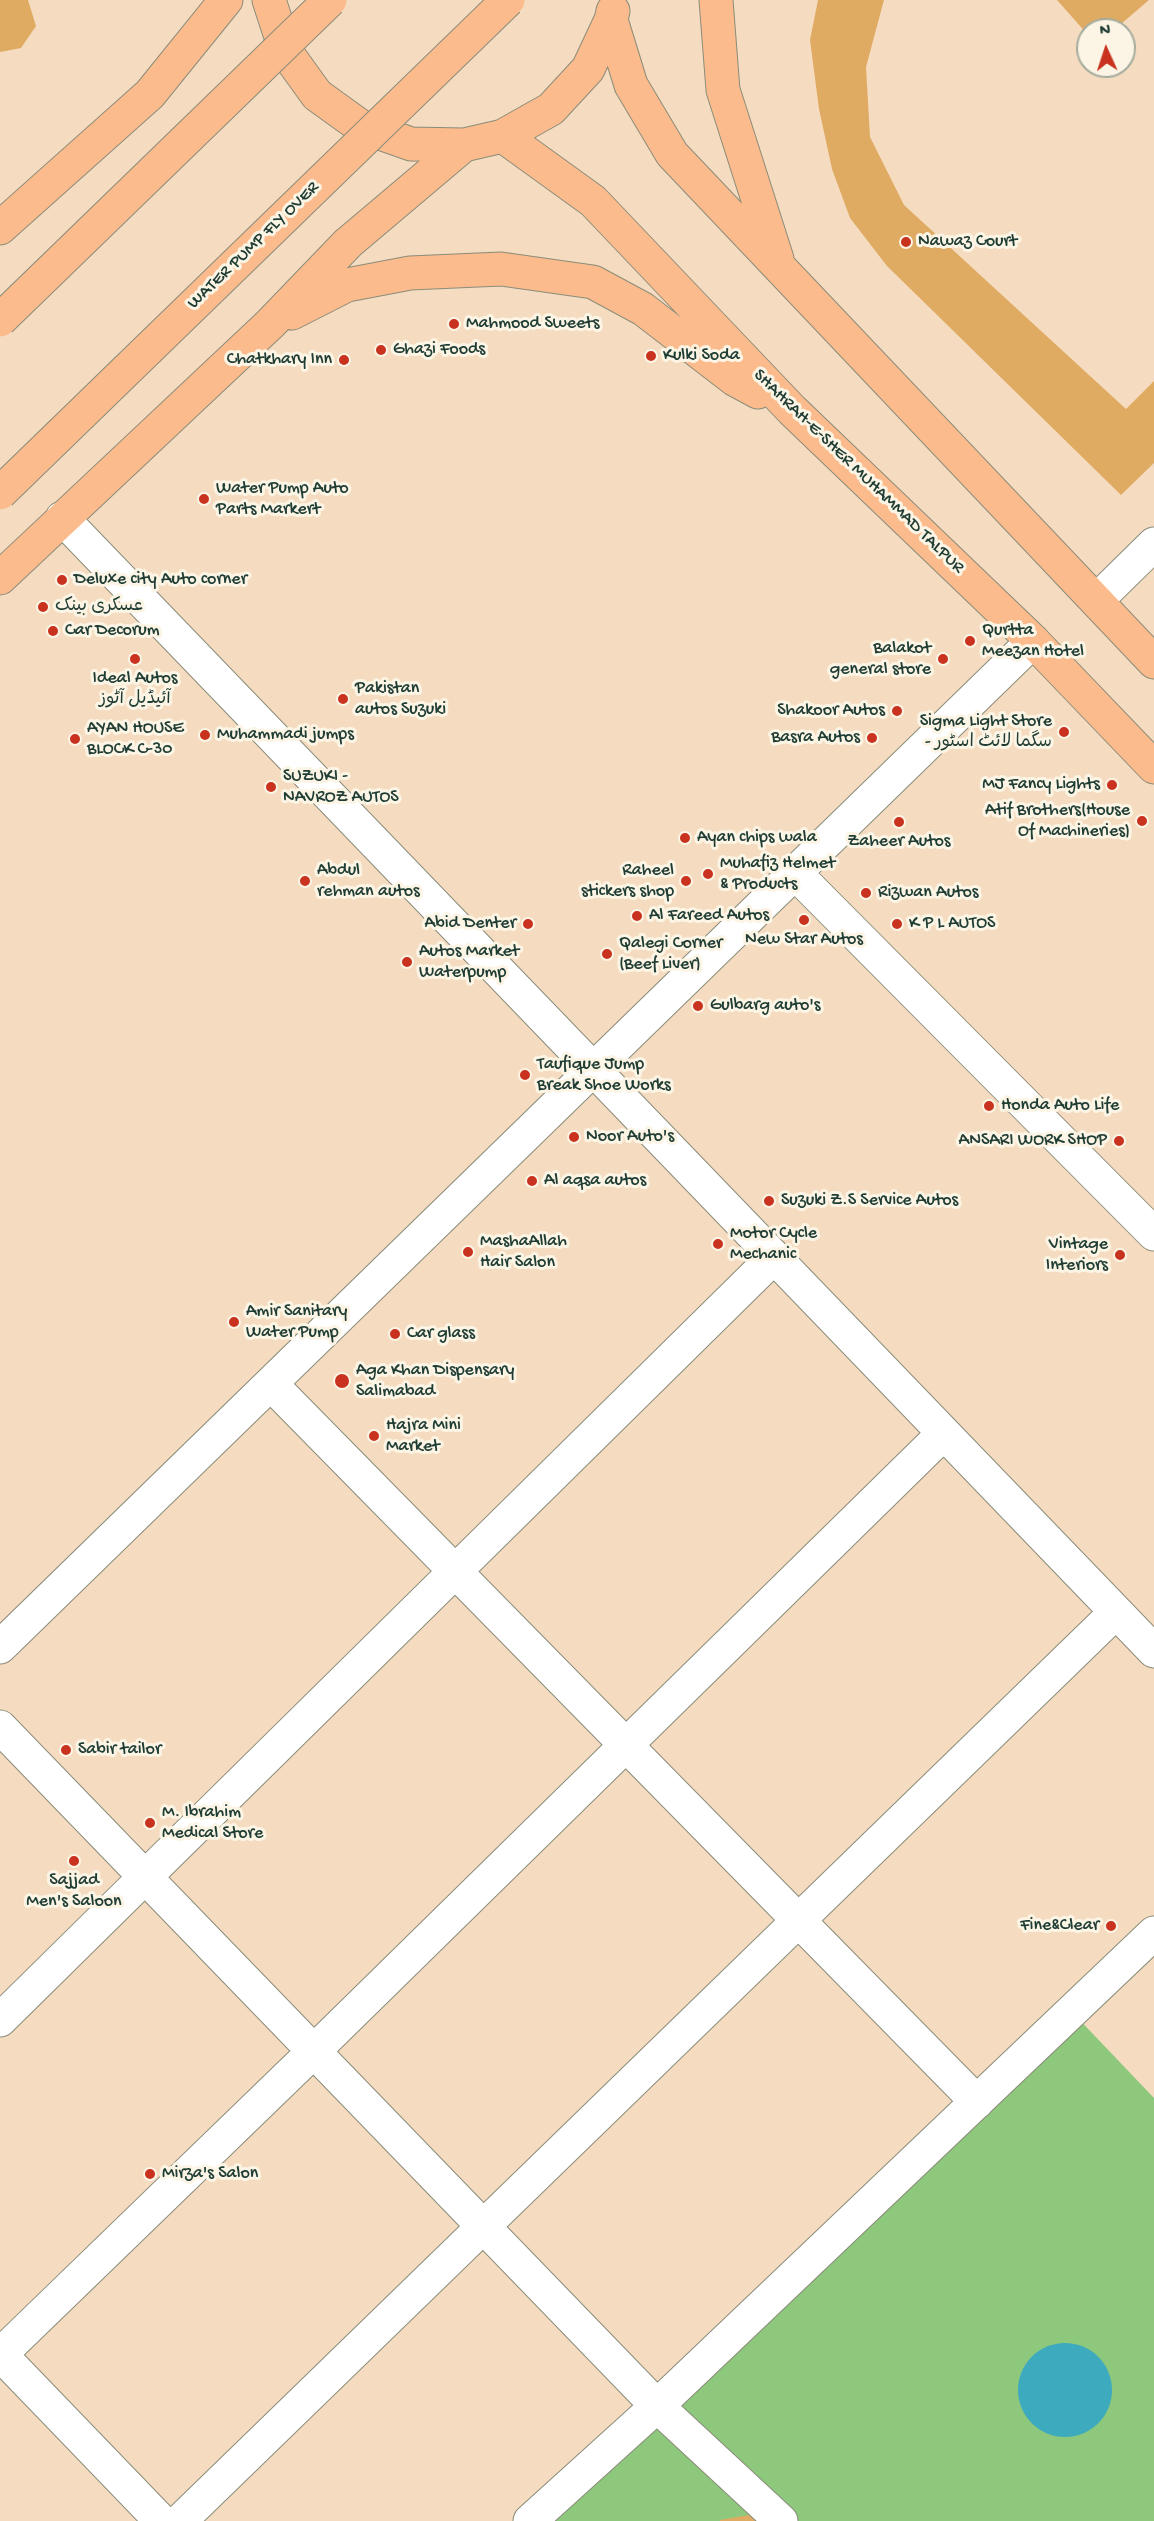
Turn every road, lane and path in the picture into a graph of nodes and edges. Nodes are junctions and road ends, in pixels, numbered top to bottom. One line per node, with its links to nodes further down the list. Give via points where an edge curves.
1 (226, 0): 9 (main road, via 150,94)
2 (269, 0): 8 (main road, via 286,52 326,101 360,126 411,144)
3 (330, 0): 11 (main road, bridge)
4 (508, 0): 14 (main road, WATER PUMP FLY OVER, bridge)
5 (716, 0): 10 (main road, via 723,90)
6 (613, 10): 7 (main road, via 588,69 551,109); 10 (main road, via 631,85 672,154)
7 (503, 136): 8 (main road); 13 (main road, SHAHRAH-E-SHER MUHAMMAD TALPUR, via 593,201)
8 (464, 146): 12 (main road, via 348,243)
9 (0, 228)
10 (779, 267): 18 (main road)
11 (0, 320)
12 (270, 324): 13 (main road, via 347,285 410,273 501,269 593,282 643,309 734,379); 15 (main road)
13 (792, 410): 19 (main road, SHAHRAH-E-SHER MUHAMMAD TALPUR)
14 (0, 493)
15 (62, 518): 17 (main road); 23 (street)
16 (1154, 544): 18 (street)
17 (0, 578)
18 (1097, 600): 20 (main road)
19 (1033, 641): 21 (main road, SHAHRAH-E-SHER MUHAMMAD TALPUR); 22 (street)
20 (1154, 662)
21 (1154, 767)
22 (795, 873): 23 (street); 24 (street)
23 (594, 1069): 25 (street); 26 (street)
24 (1154, 1234)
25 (774, 1257): 27 (street); 28 (street)
26 (271, 1384): 28 (street); 30 (street)
27 (944, 1433): 29 (street); 33 (street)
28 (455, 1571): 33 (street); 34 (street)
29 (1116, 1612): 31 (street); 35 (street)
30 (0, 1647)
31 (1154, 1651)
32 (0, 1727): 34 (street)
33 (626, 1745): 35 (street); 38 (street)
34 (145, 1877): 37 (street); 38 (street)
35 (798, 1921): 39 (street); 40 (street)
36 (1154, 1934): 39 (street)
37 (0, 2020)
38 (314, 2051): 40 (street); 41 (street)
39 (977, 2102): 42 (street)
40 (483, 2226): 42 (street); 44 (street)
41 (0, 2355): 43 (street)
42 (657, 2406): 45 (street); 46 (street)
43 (161, 2521)
44 (180, 2521)
45 (530, 2521)
46 (781, 2521)

